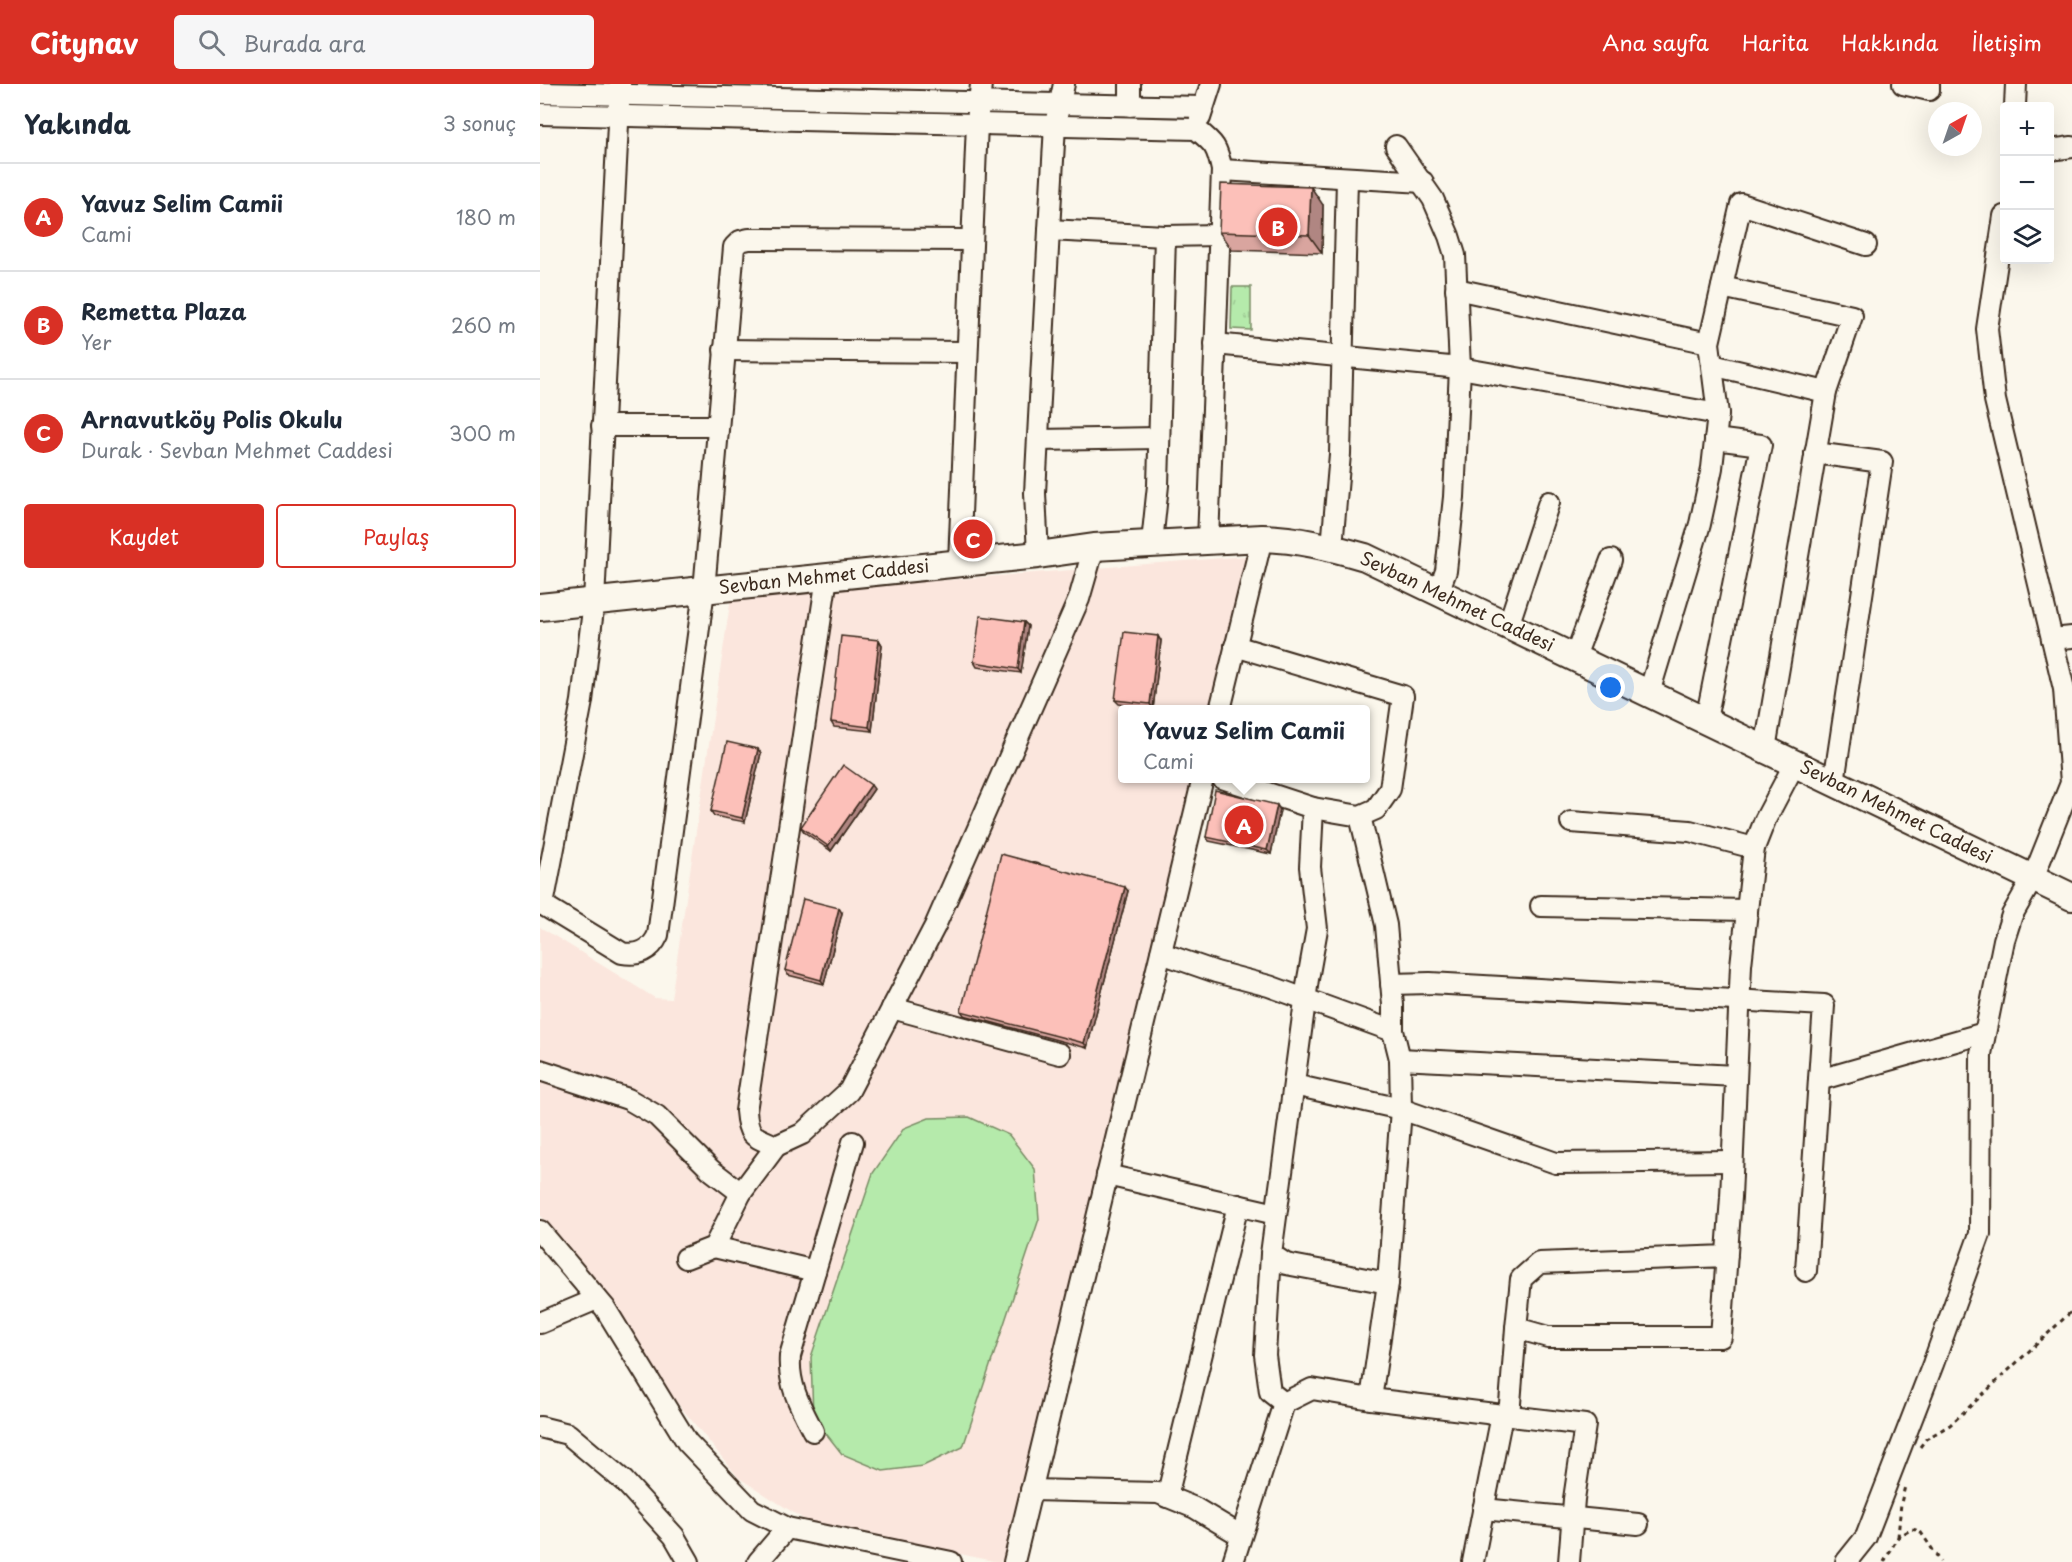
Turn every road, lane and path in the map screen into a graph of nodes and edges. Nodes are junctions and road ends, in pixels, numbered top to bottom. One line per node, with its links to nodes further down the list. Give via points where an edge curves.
1 (1064, 84): 14 (street)
2 (1130, 84): 15 (street)
3 (1211, 84): 16 (street)
4 (1903, 84): 5 (street, via 1929,90)
5 (1929, 84)
6 (2016, 84): 13 (street)
7 (620, 89): 8 (street); 11 (street); 18 (street)
8 (700, 90): 9 (street)
9 (784, 91): 10 (street); 19 (street)
10 (883, 92): 12 (street)
11 (540, 93)
12 (980, 93): 14 (street); 20 (street)
13 (2015, 102)
14 (1060, 104): 15 (street); 21 (street)
15 (1130, 106): 16 (street)
16 (1203, 107): 22 (street)
17 (540, 114): 18 (street)
18 (618, 116): 19 (street); 46 (street)
19 (783, 119): 20 (street)
20 (976, 123): 21 (street); 32 (street)
21 (1055, 125): 22 (street); 29 (street)
22 (1196, 129): 26 (street, via 1213,142)
23 (1396, 146): 28 (street)
24 (2072, 147): 25 (street)
25 (2054, 149)
26 (1222, 170): 27 (street); 30 (street)
27 (1347, 179): 28 (street); 41 (street)
28 (1423, 182): 36 (street, via 1442,217 1455,255)
29 (1050, 230): 31 (street); 50 (street)
30 (1219, 235): 31 (street); 38 (street)
31 (1165, 236): 48 (street)
32 (972, 240): 39 (street, via 740,241 732,251); 40 (street)
33 (2000, 243): 68 (street, via 1987,329 1995,400)
34 (1866, 245): 35 (street, via 1741,204)
35 (1722, 287): 37 (street); 44 (street, via 1852,316)
36 (1456, 289): 37 (street); 43 (street)
37 (1709, 343): 42 (street)
38 (1215, 344): 41 (street); 54 (street)
39 (724, 350): 40 (street); 47 (street)
40 (968, 351): 60 (street)
41 (1342, 357): 43 (street); 57 (street, via 1340,454)
42 (1712, 365): 44 (street); 45 (street)
43 (1460, 368): 45 (street); 63 (street, via 1454,497 1446,571)
44 (1826, 392): 51 (street)
45 (1718, 414): 49 (street)
46 (602, 426): 47 (street); 64 (street)
47 (717, 426): 62 (street)
48 (1159, 438): 50 (street); 55 (street)
49 (1715, 439): 71 (street, via 1700,524); 73 (street, via 1761,445)
50 (1038, 440): 58 (street)
51 (1815, 453): 74 (street); 76 (street, via 1882,462)
52 (1549, 502): 66 (street)
53 (1262, 538): 54 (main road, Sevban Mehmet Caddesi); 57 (main road, Sevban Mehmet Caddesi); 69 (street)
54 (1208, 541): 55 (main road, Sevban Mehmet Caddesi)
55 (1152, 543): 56 (main road, Sevban Mehmet Caddesi)
56 (1094, 547): 58 (main road, Sevban Mehmet Caddesi); 92 (street, via 1079,599 935,926)
57 (1332, 547): 63 (main road, Sevban Mehmet Caddesi, via 1365,557)
58 (1038, 555): 60 (main road, Sevban Mehmet Caddesi)
59 (1611, 560): 70 (street)
60 (959, 563): 61 (main road, Sevban Mehmet Caddesi)
61 (827, 577): 62 (main road, Sevban Mehmet Caddesi); 103 (street, via 746,1111 747,1127 754,1137)
62 (704, 590): 64 (main road, Sevban Mehmet Caddesi); 85 (street, via 655,942 645,952 622,953)
63 (1438, 592): 66 (main road, Sevban Mehmet Caddesi)
64 (594, 601): 65 (main road, Sevban Mehmet Caddesi); 85 (street, via 582,701)
65 (540, 607)
66 (1508, 626): 70 (main road, Sevban Mehmet Caddesi)
67 (2072, 637): 68 (street)
68 (2052, 639): 83 (street, via 2064,689 2071,783)
69 (1235, 646): 72 (street); 80 (street, via 1403,696 1390,789 1376,809)
70 (1575, 657): 71 (main road, Sevban Mehmet Caddesi)
71 (1649, 693): 73 (main road, Sevban Mehmet Caddesi)
72 (1221, 705)
73 (1706, 720): 74 (main road, Sevban Mehmet Caddesi)
74 (1765, 749): 75 (main road, Sevban Mehmet Caddesi)
75 (1795, 763): 76 (main road, Sevban Mehmet Caddesi); 82 (street)
76 (1834, 782): 83 (main road, Sevban Mehmet Caddesi)
77 (1202, 783): 88 (street)
78 (1237, 783): 79 (street)
79 (1313, 808): 80 (street); 91 (street, via 1310,867 1317,929)
80 (1360, 816): 89 (street, via 1386,925)
81 (1571, 822): 82 (street, via 1690,831)
82 (1754, 848): 87 (street)
83 (2033, 878): 84 (main road, Sevban Mehmet Caddesi); 94 (street, via 2012,915 2004,940)
84 (2072, 897)
85 (542, 904)
86 (1541, 906): 87 (street)
87 (1747, 909): 90 (street)
88 (1161, 953): 91 (street); 105 (street)
89 (1391, 984): 90 (street); 93 (street)
90 (1739, 1000): 98 (street); 99 (street, via 1824,1005)
91 (1306, 1001): 93 (street); 100 (street)
92 (892, 1008): 95 (street); 103 (street, via 849,1090 802,1134)
93 (1393, 1031): 96 (street)
94 (1984, 1033): 99 (street); 135 (street, via 1980,1234)
95 (1060, 1054)
96 (1400, 1059): 98 (street); 101 (street)
97 (540, 1070): 106 (street, via 628,1099 657,1116 711,1170)
98 (1736, 1076): 104 (street)
99 (1820, 1080): 115 (street)
100 (1294, 1085): 101 (street); 108 (street)
101 (1401, 1109): 104 (street, via 1556,1162); 116 (street)
102 (853, 1142): 114 (street)
103 (776, 1146): 106 (street)
104 (1732, 1161): 112 (street)
105 (1107, 1174): 107 (street); 128 (street)
106 (741, 1193): 110 (street)
107 (1238, 1205): 108 (street); 129 (street)
108 (1276, 1214): 111 (street)
109 (540, 1230): 117 (street)
110 (714, 1247): 113 (street); 114 (street)
111 (1271, 1254): 116 (street, via 1286,1264); 122 (street, via 1265,1355 1270,1392)
112 (1727, 1256): 120 (street, via 1539,1263 1521,1279); 120 (street, via 1721,1337 1548,1337)
113 (686, 1258)
114 (815, 1271): 125 (street, via 789,1366 795,1397)
115 (1806, 1271)
116 (1388, 1283): 121 (street)
117 (597, 1299): 119 (street); 133 (street, via 687,1442 752,1510)
118 (2072, 1311): 126 (path, via 1950,1425 1926,1439)
119 (540, 1323)
120 (1516, 1328): 123 (street)
121 (1371, 1399): 122 (street, via 1312,1389); 123 (street)
122 (1284, 1403): 134 (street)
123 (1505, 1416): 130 (street); 131 (street, via 1585,1425)
124 (540, 1427): 137 (street, via 568,1434 624,1481 674,1536)
125 (813, 1431)
126 (1919, 1448)
127 (1906, 1485): 136 (path)
128 (1031, 1490): 129 (street, via 1158,1493); 140 (street)
129 (1167, 1497): 134 (street, via 1195,1508)
130 (1483, 1509): 131 (street); 142 (street)
131 (1574, 1518): 132 (street); 143 (street)
132 (1638, 1524)
133 (788, 1528): 138 (street); 139 (street)
134 (1240, 1535): 141 (street)
135 (1866, 1537): 144 (street); 145 (street)
136 (1898, 1537): 146 (path); 147 (path, via 1912,1529 1920,1531)
137 (689, 1562)
138 (758, 1562)
139 (951, 1562)
140 (1014, 1562)
141 (1233, 1562)
142 (1473, 1562)
143 (1569, 1562)
144 (1846, 1562)
145 (1866, 1562)
146 (1884, 1562)
147 (1941, 1562)

